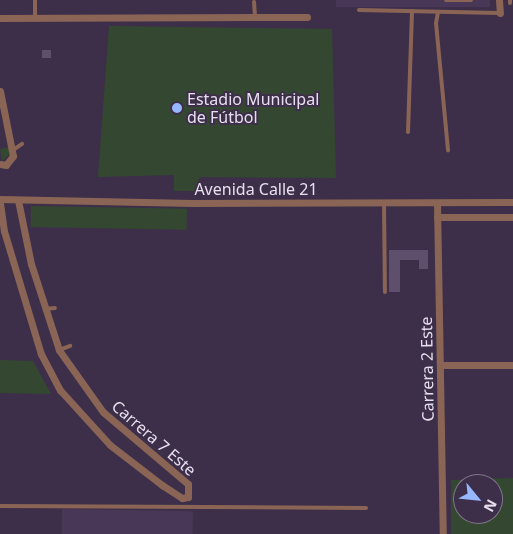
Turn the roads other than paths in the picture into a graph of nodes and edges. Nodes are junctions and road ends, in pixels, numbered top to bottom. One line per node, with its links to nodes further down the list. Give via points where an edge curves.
1 (35, 0): 12 (lane)
2 (446, 0): 3 (lane)
3 (471, 0)
4 (499, 0): 9 (street)
5 (254, 2): 13 (lane)
6 (359, 10): 7 (lane)
7 (412, 11): 8 (lane); 15 (lane)
8 (438, 12): 9 (lane); 18 (lane, via 436,23)
9 (500, 13)
10 (307, 17): 13 (street)
11 (0, 18): 12 (street)
12 (35, 18): 13 (street)
13 (255, 18)
14 (0, 90): 17 (street)
15 (408, 132)
16 (22, 144): 17 (lane)
17 (12, 150): 19 (street, via 11,161)
18 (448, 150)
19 (0, 164)
20 (0, 199): 21 (street, Avenida Calle 21)
21 (18, 200): 25 (street, Avenida Calle 21); 30 (street, Carrera 7 Este, via 22,231)
22 (437, 202): 23 (street, Avenida Calle 21); 25 (street, Avenida Calle 21); 26 (street, Carrera 2 Este)
23 (513, 202)
24 (0, 203): 32 (street, Carrera 7 Este, via 4,231 40,354 60,390 110,445 162,485 182,498 188,497 188,484 103,412)
25 (384, 203): 28 (lane)
26 (437, 217): 27 (street); 33 (street, Carrera 2 Este)
27 (513, 217)
28 (385, 292)
29 (55, 308): 30 (lane)
30 (44, 309): 32 (street, Carrera 7 Este)
31 (70, 346): 32 (lane)
32 (59, 350)
33 (441, 365): 34 (street); 37 (street, Carrera 2 Este)
34 (513, 365)
35 (0, 506): 36 (lane)
36 (366, 508)
37 (443, 534)

